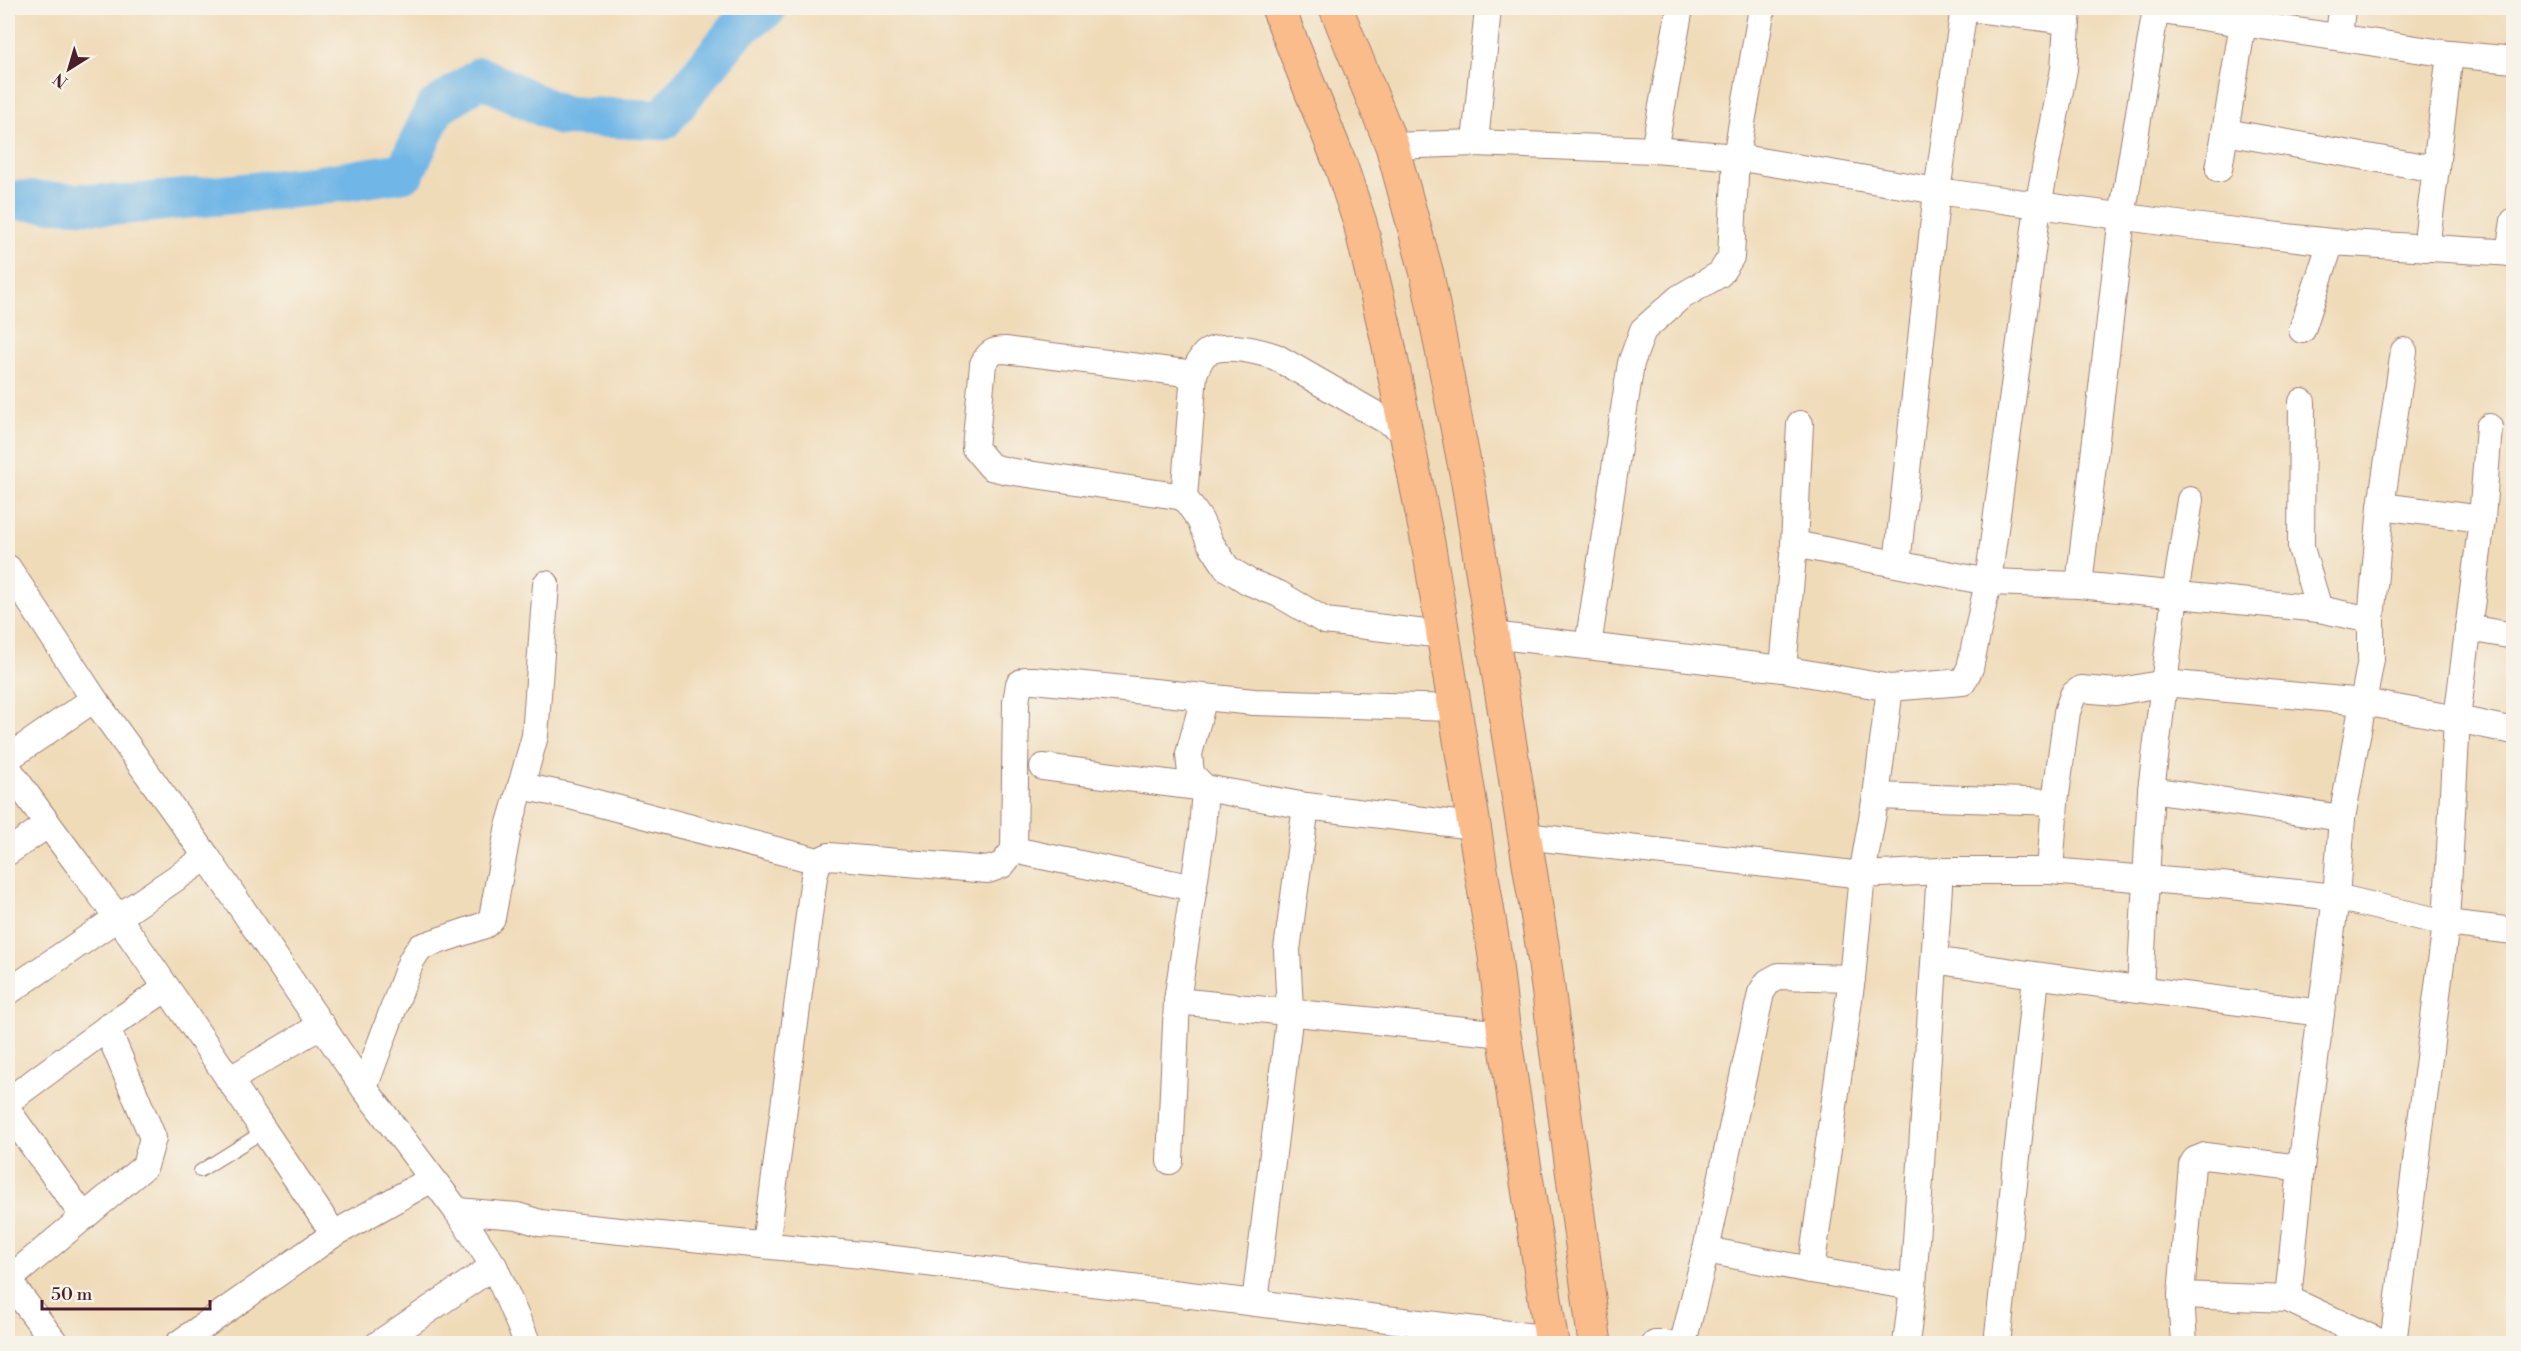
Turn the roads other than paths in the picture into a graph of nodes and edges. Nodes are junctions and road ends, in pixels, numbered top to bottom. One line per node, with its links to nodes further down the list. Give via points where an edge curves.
1 (1336, 8): 17 (main road)
2 (1488, 8): 16 (street)
3 (1680, 8): 18 (street)
4 (1762, 8): 19 (street)
5 (1964, 8): 22 (street)
6 (1969, 8): 10 (street)
7 (2342, 8): 12 (street)
8 (1283, 9): 35 (main road, via 1360,222)
9 (2156, 9): 11 (street); 24 (street)
10 (2067, 14): 23 (street, via 2064,69)
11 (2243, 23): 12 (street); 15 (street)
12 (2339, 37): 13 (street)
13 (2450, 54): 14 (street); 21 (street)
14 (2514, 60)
15 (2225, 132): 20 (street); 21 (street)
16 (1475, 143): 17 (street); 18 (street)
17 (1392, 146): 51 (main road, via 1427,274 1468,483)
18 (1654, 150): 19 (street)
19 (1736, 157): 22 (street); 53 (street, via 1731,257 1720,274 1679,298 1643,330 1630,363)
20 (2219, 169)
21 (2436, 169): 27 (street)
22 (1937, 191): 23 (street); 41 (street)
23 (2038, 206): 24 (street); 43 (street)
24 (2122, 217): 26 (street); 45 (street)
25 (2514, 221): 28 (street)
26 (2331, 242): 27 (street); 29 (street)
27 (2426, 248): 28 (street)
28 (2511, 253)
29 (2302, 330)
30 (2404, 351): 38 (street)
31 (1194, 374): 35 (street, via 1207,353 1227,348 1254,350 1276,357); 36 (street); 36 (street, via 994,350 983,364 975,448 991,467 1008,471)
32 (2302, 402): 47 (street, via 2301,548)
33 (1800, 424): 40 (street)
34 (2490, 427): 39 (street)
35 (1406, 432): 50 (main road)
36 (1184, 497): 50 (street, via 1227,568 1249,582 1326,621)
37 (2190, 500): 46 (street)
38 (2381, 506): 39 (street); 48 (street)
39 (2482, 519): 49 (street)
40 (1794, 544): 41 (street); 54 (street)
41 (1897, 564): 43 (street)
42 (8, 568): 58 (street)
43 (1988, 582): 45 (street); 56 (street, via 1970,668 1963,682)
44 (546, 584): 68 (street, via 535,736)
45 (2079, 585): 46 (street)
46 (2175, 595): 47 (street); 55 (street)
47 (2319, 609): 48 (street)
48 (2371, 620): 59 (street, via 2371,660)
49 (2468, 628): 52 (street); 61 (street)
50 (1442, 635): 60 (main road)
51 (1492, 635): 53 (street); 66 (main road)
52 (2514, 636)
53 (1588, 646): 54 (street)
54 (1783, 669): 56 (street)
55 (2166, 683): 59 (street); 70 (street); 72 (street, via 2116,692 2081,689 2073,695 2067,712)
56 (1890, 688): 71 (street)
57 (1204, 697): 60 (street); 69 (street, via 1189,754 1191,774); 78 (street, via 1034,680 1019,684)
58 (94, 699): 63 (street); 80 (street)
59 (2363, 702): 61 (street); 74 (street)
60 (1453, 708): 67 (main road)
61 (2457, 719): 62 (street); 89 (street)
62 (2514, 731)
63 (8, 758)
64 (1043, 767): 69 (street)
65 (8, 768): 75 (street)
66 (1515, 773): 67 (main road); 77 (main road)
67 (1467, 779): 76 (main road)
68 (521, 786): 81 (street); 104 (street, via 508,830 492,918 477,928 420,947 411,961)
69 (1205, 788): 73 (street); 86 (street)
70 (2151, 790): 74 (street); 85 (street)
71 (1876, 796): 72 (street); 84 (street)
72 (2055, 802): 83 (street)
73 (1306, 806): 76 (street); 98 (street, via 1287,950)
74 (2342, 818): 87 (street)
75 (47, 825): 79 (street); 88 (street)
76 (1473, 826): 102 (main road)
77 (1526, 836): 84 (street); 130 (main road)
78 (1014, 850): 81 (street, via 1002,866 988,870 830,856); 86 (street)
79 (8, 852)
80 (207, 857): 88 (street); 100 (street)
81 (818, 861): 115 (street)
82 (1940, 871): 83 (street); 84 (street); 91 (street)
83 (2050, 871): 85 (street)
84 (1862, 875): 93 (street)
85 (2144, 879): 87 (street); 95 (street)
86 (1194, 888): 97 (street)
87 (2336, 897): 89 (street); 99 (street)
88 (117, 916): 94 (street); 96 (street)
89 (2446, 922): 90 (street); 136 (street)
90 (2514, 931)
91 (1935, 960): 92 (street); 120 (street)
92 (2036, 977): 95 (street); 133 (street)
93 (1852, 978): 116 (street, via 1779,976 1768,982 1761,993); 118 (street)
94 (167, 988): 101 (street); 103 (street)
95 (2140, 988): 99 (street)
96 (8, 992)
97 (1177, 1001): 98 (street); 108 (street)
98 (1290, 1012): 102 (street); 123 (street)
99 (2321, 1013): 109 (street)
100 (322, 1025): 103 (street); 104 (street)
101 (106, 1028): 105 (street); 113 (street, via 153,1138 145,1166)
102 (1504, 1034): 125 (main road)
103 (229, 1080): 107 (street)
104 (364, 1088): 111 (street)
105 (8, 1101)
106 (8, 1111): 113 (street)
107 (264, 1131): 110 (lane); 114 (street)
108 (1170, 1161)
109 (2301, 1168): 121 (street, via 2205,1156 2195,1160); 122 (street)
110 (201, 1171)
111 (432, 1179): 112 (street); 114 (street)
112 (457, 1211): 115 (street); 117 (street)
113 (84, 1217): 119 (street)
114 (334, 1234): 127 (street)
115 (766, 1245): 123 (street)
116 (1706, 1250): 118 (street); 126 (street)
117 (494, 1266): 128 (street); 129 (street)
118 (1811, 1270): 120 (street)
119 (8, 1280): 124 (street)
120 (1913, 1287): 132 (street)
121 (2181, 1295): 122 (street); 134 (street)
122 (2288, 1299): 135 (street)
123 (1255, 1303): 125 (street)
124 (48, 1341)
125 (1551, 1341)
126 (1684, 1343): 131 (street)
127 (178, 1344)
128 (378, 1344)
129 (528, 1344)
130 (1595, 1344)
131 (1655, 1344)
132 (1906, 1344)
133 (1997, 1344)
134 (2184, 1344)
135 (2384, 1344)
136 (2393, 1344)

